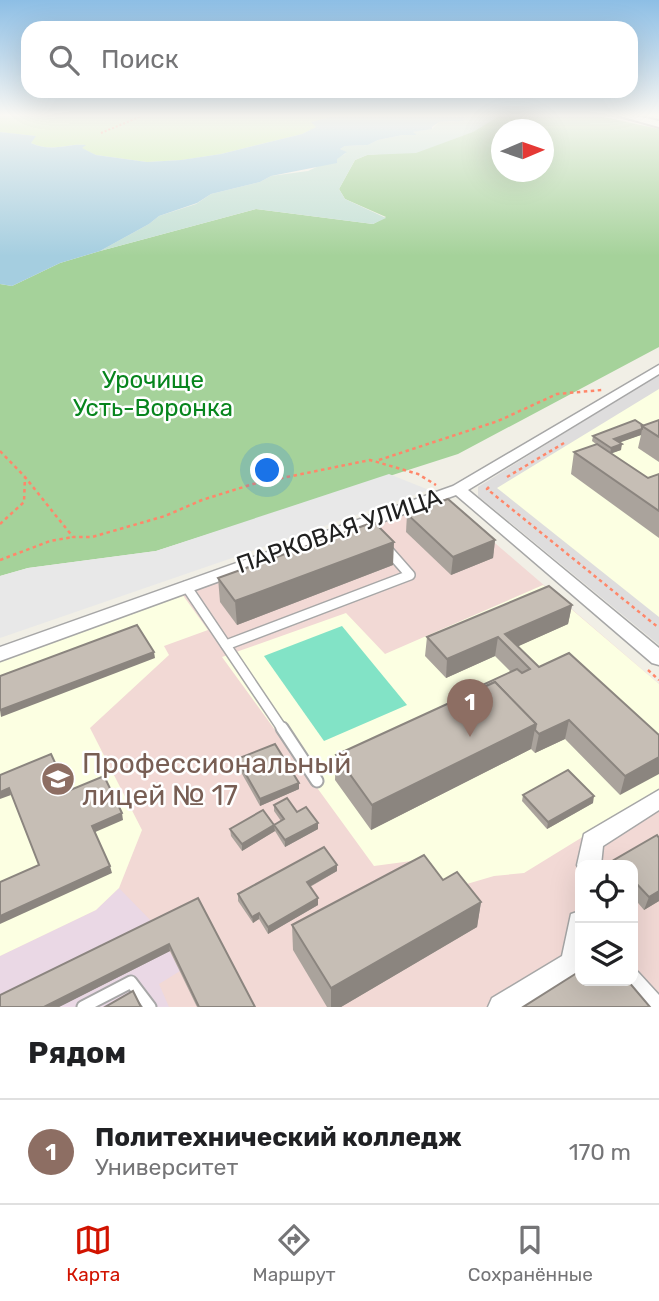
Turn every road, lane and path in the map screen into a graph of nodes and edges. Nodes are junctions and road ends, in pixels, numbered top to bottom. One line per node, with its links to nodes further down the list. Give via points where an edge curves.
1 (659, 369): 2 (street, ПАРКОВАЯ УЛИЦА)
2 (626, 389): 5 (path, via 557,394 529,409); 7 (street, ПАРКОВАЯ УЛИЦА)
3 (565, 442): 13 (path, via 487,489)
4 (0, 450): 6 (path)
5 (377, 461): 7 (path); 9 (path, via 253,484 165,516 92,537)
6 (25, 477): 8 (path, via 24,502); 9 (path)
7 (452, 491): 12 (street, ПАРКОВАЯ УЛИЦА, via 366,527); 16 (street)
8 (0, 524)
9 (73, 537): 11 (path)
10 (379, 541): 14 (lane, via 411,575)
11 (0, 560)
12 (186, 586): 14 (lane); 15 (street, ПАРКОВАЯ УЛИЦА)
13 (659, 628)
14 (226, 645): 17 (lane)
15 (0, 654)
16 (659, 658)
17 (317, 781)
18 (659, 799): 19 (street, via 592,841)
19 (590, 860)
20 (575, 956): 24 (street, via 574,963)
21 (633, 986): 25 (street)
22 (83, 1007): 23 (lane, via 131,982)
23 (150, 1007)
24 (501, 1007)
25 (652, 1007)

